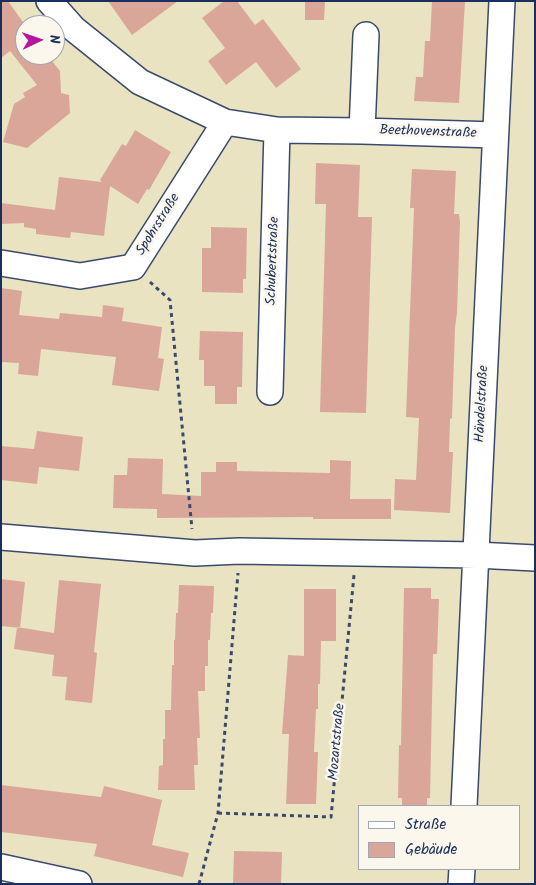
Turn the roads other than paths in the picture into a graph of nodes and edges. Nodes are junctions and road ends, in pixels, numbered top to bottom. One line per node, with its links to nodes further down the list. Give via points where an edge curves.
1 (49, 1): 4 (street, Beethovenstraße, via 74,29 140,82)
2 (502, 1): 7 (street, Händelstraße)
3 (366, 35): 6 (street, Beethovenstraße)
4 (225, 122): 5 (street, Beethovenstraße); 8 (street, Spohrstraße, via 133,267 80,276)
5 (277, 130): 6 (street, Beethovenstraße); 9 (street, Schubertstraße)
6 (362, 131): 7 (street, Beethovenstraße)
7 (495, 135): 11 (street, Händelstraße)
8 (1, 263)
9 (270, 392)
10 (1, 537): 11 (street, via 195,553)
11 (476, 555): 12 (street); 13 (street, Händelstraße)
12 (535, 558)
13 (464, 805)
14 (1, 867): 16 (street)
15 (462, 870): 17 (street)
16 (79, 884)
17 (461, 884)

